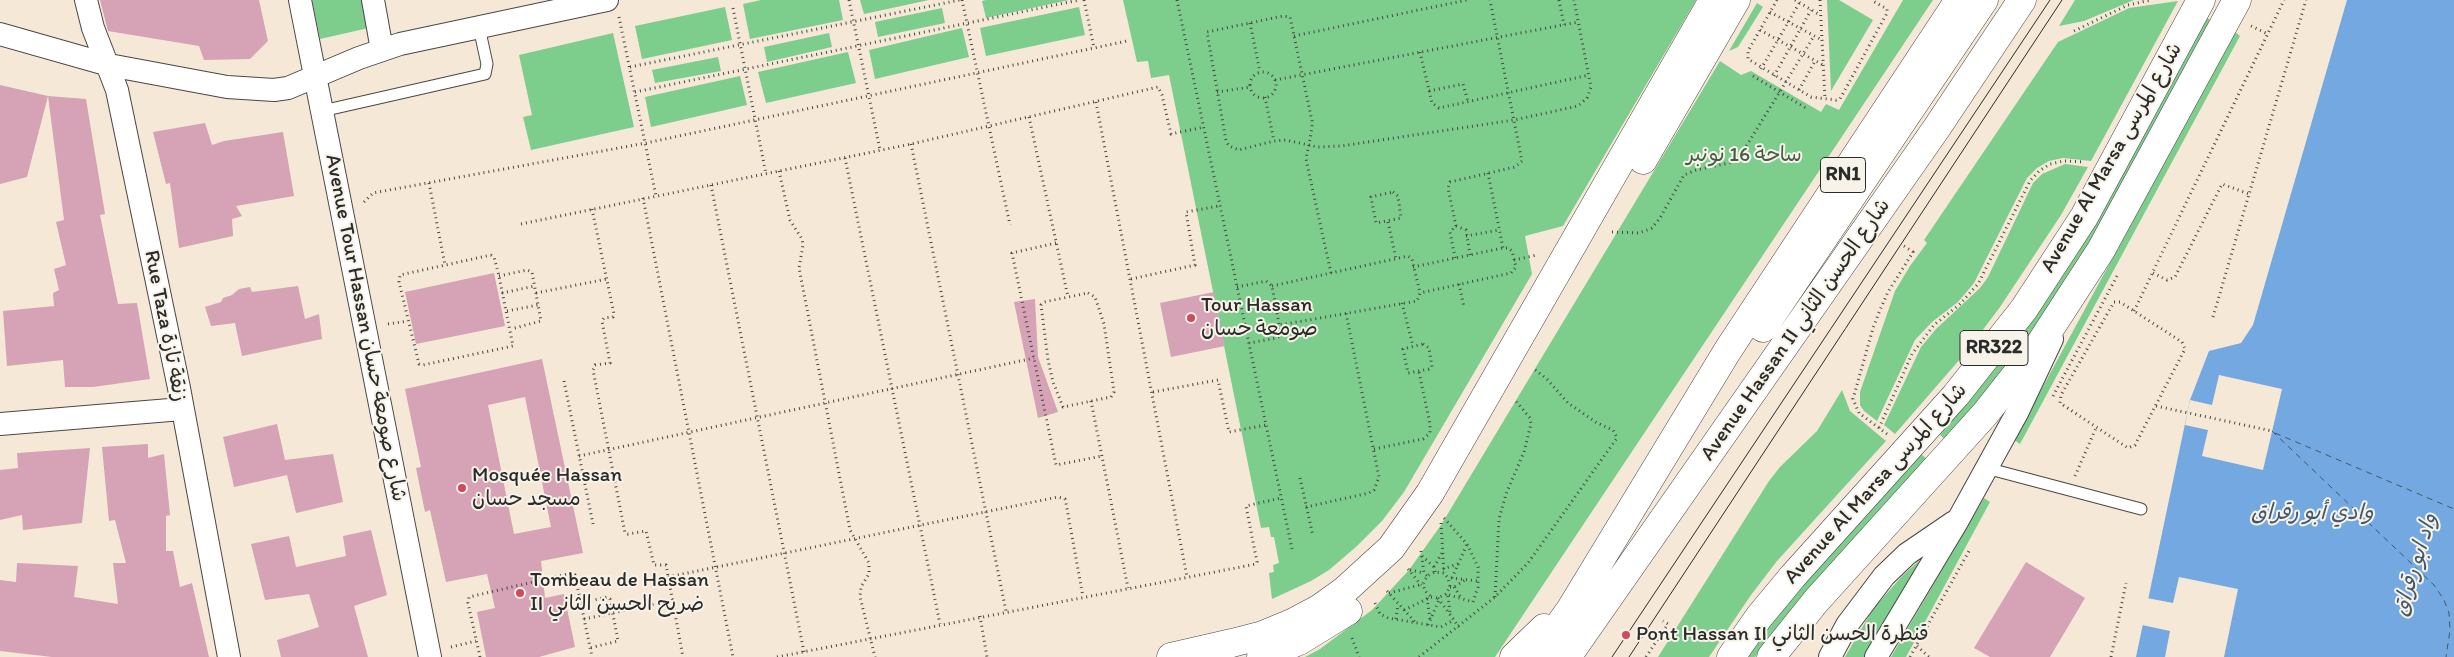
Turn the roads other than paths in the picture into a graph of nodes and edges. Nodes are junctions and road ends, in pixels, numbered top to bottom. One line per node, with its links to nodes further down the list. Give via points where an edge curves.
1 (86, 0): 16 (street, Rue Taza زنقة تازة)
2 (300, 0): 17 (street, Avenue Tour Hassan شارع صومعة حسان)
3 (373, 0): 15 (street)
4 (1713, 0): 30 (main road, via 1430,493 1391,548 1345,590 1292,622 1232,644)
5 (1736, 0): 31 (main road, via 1445,502 1404,561 1381,585 1328,625)
6 (1959, 0): 20 (main road, Avenue Hassan II شارع الحسن الثاني / RN1)
7 (1984, 0): 20 (main road, via 1774,315 1754,336)
8 (2000, 0): 21 (main road, via 1786,324 1775,346)
9 (2022, 0): 21 (main road, Avenue Hassan II شارع الحسن الثاني / RN1)
10 (2201, 0): 35 (main road, Avenue Al Marsa شارع المرسى / RR322, via 2084,217 2024,309 1956,395 1759,617)
11 (612, 5): 13 (street)
12 (2246, 9): 19 (main road, Avenue Al Marsa شارع المرسى / RR322)
13 (479, 27): 15 (street); 18 (lane, via 487,64 485,74)
14 (0, 34): 16 (street)
15 (382, 50): 17 (street)
16 (108, 65): 17 (street, via 227,88 260,90 288,88); 22 (street, Rue Taza زنقة تازة, via 117,90)
17 (315, 77): 18 (street, Avenue Tour Hassan شارع صومعة حسان)
18 (322, 111): 29 (street, Avenue Tour Hassan شارع صومعة حسان)
19 (2062, 312): 24 (street, via 2034,380); 36 (main road, Avenue Al Marsa شارع المرسى / RR322, via 1985,414 1816,601)
20 (1728, 350): 27 (main road, Avenue Hassan II شارع الحسن الثاني / RN1)
21 (1770, 369): 34 (main road, Avenue Hassan II شارع الحسن الثاني / RN1)
22 (182, 409): 23 (street); 28 (street, Rue Taza زنقة تازة)
23 (0, 424)
24 (1986, 468): 25 (lane); 26 (street)
25 (2141, 509)
26 (1958, 520): 37 (street, via 1907,554 1884,576 1847,625); 38 (street)
27 (1570, 610): 32 (main road, via 1536,634); 33 (main road, Avenue Hassan II شارع الحسن الثاني / RN1)
28 (229, 657)
29 (430, 657)
30 (1171, 657)
31 (1261, 657)
32 (1514, 657)
33 (1536, 657)
34 (1567, 657)
35 (1731, 657)
36 (1771, 657)
37 (1830, 657)
38 (1876, 657)

